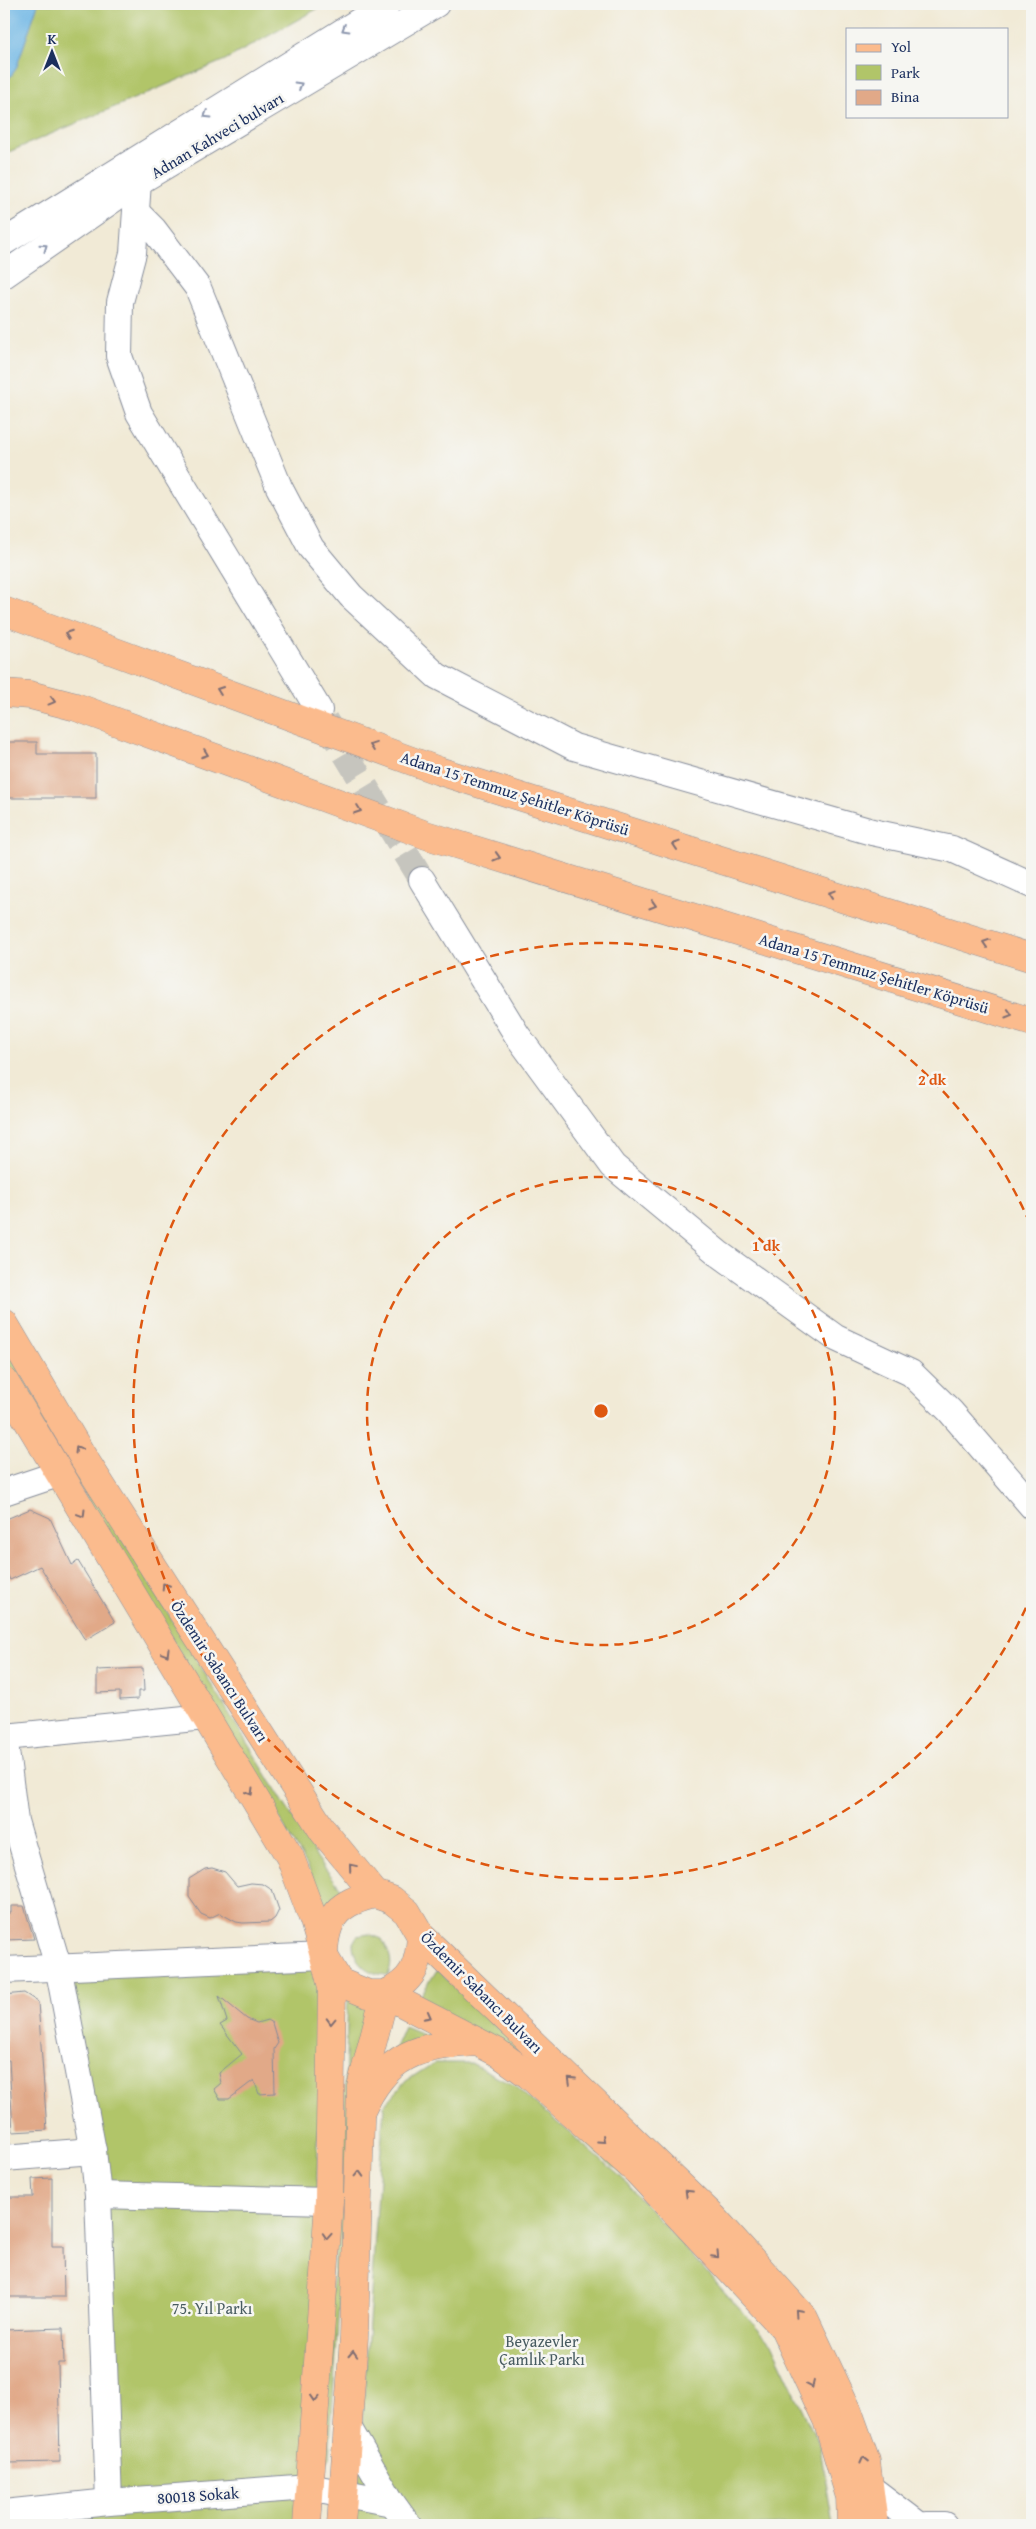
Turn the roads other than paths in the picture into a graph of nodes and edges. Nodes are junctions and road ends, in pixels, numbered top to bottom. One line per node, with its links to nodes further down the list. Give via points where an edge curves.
1 (386, 4): 5 (street, Adnan Kahveci bulvarı, one-way to 5)
2 (436, 4): 3 (street, Adnan Kahveci bulvarı, one-way to 2)
3 (138, 182): 4 (street); 6 (street, Adnan Kahveci bulvarı, one-way to 3)
4 (136, 212): 9 (street, via 133,253 120,302 119,356 139,413); 11 (street, via 154,230 198,288 279,487 311,548 351,596 437,676 574,747 872,832 952,849)
5 (4, 242)
6 (4, 275)
7 (4, 611): 12 (main road, Adana 15 Temmuz Şehitler Köprüsü, one-way to 7, via 439,771)
8 (4, 693): 13 (main road, Adana 15 Temmuz Şehitler Köprüsü, one-way to 13, via 30,695 76,707 451,843)
9 (320, 710)
10 (422, 880): 18 (street, via 517,1035 613,1166 718,1253 836,1338 911,1373 950,1411)
11 (1032, 885)
12 (1032, 958)
13 (1032, 1022)
14 (4, 1323): 22 (main road, Özdemir Sabancı Bulvarı, one-way to 14, via 318,1823 82,1457)
15 (4, 1381): 16 (main road, Özdemir Sabancı Bulvarı)
16 (58, 1474): 17 (street); 19 (main road, Özdemir Sabancı Bulvarı, one-way to 19)
17 (4, 1492)
18 (1032, 1506)
19 (205, 1717): 20 (street); 24 (main road, Özdemir Sabancı Bulvarı, one-way to 24, via 290,1857)
20 (4, 1736): 21 (street)
21 (10, 1820): 25 (street)
22 (375, 1894): 23 (main road, Özdemir Sabancı Bulvarı, via 392,1900 407,1912); 24 (main road, via 358,1898 342,1907 331,1919 325,1934)
23 (421, 1936): 27 (main road, via 420,1957 412,1974 400,1987); 36 (main road, Özdemir Sabancı Bulvarı, one-way to 23, via 866,2461 848,2410 804,2318 714,2218)
24 (324, 1956): 25 (street); 27 (main road, Özdemir Sabancı Bulvarı, via 339,1982 368,1994); 33 (main road, one-way to 33, via 332,1988)
25 (58, 1966): 26 (street); 30 (street)
26 (4, 1970)
27 (384, 1994): 28 (main road, Özdemir Sabancı Bulvarı, one-way to 28); 29 (main road, via 361,2087)
28 (477, 2042): 29 (main road, via 430,2046 408,2054 380,2078); 45 (main road, Özdemir Sabancı Bulvarı, one-way to 45, via 529,2075 637,2171 784,2328 827,2420 850,2497)
29 (361, 2110): 34 (main road, one-way to 29)
30 (94, 2151): 31 (street); 32 (street)
31 (4, 2158)
32 (98, 2195): 33 (street); 38 (street)
33 (329, 2201): 35 (main road, one-way to 35)
34 (348, 2427): 37 (main road); 39 (street)
35 (309, 2487): 37 (street, 80018 Sokak); 38 (street, 80018 Sokak); 42 (main road)
36 (869, 2487): 46 (main road, Özdemir Sabancı Bulvarı); 47 (street)
37 (343, 2495): 39 (street, 80018 Sokak); 43 (main road)
38 (109, 2502): 41 (street, 80018 Sokak)
39 (392, 2503): 44 (street)
40 (4, 2514): 41 (street, 80018 Sokak)
41 (75, 2515)
42 (307, 2525)
43 (341, 2525)
44 (408, 2525)
45 (851, 2525)
46 (874, 2525)
47 (919, 2525)
48 (927, 2525): 49 (street)
49 (944, 2525)

